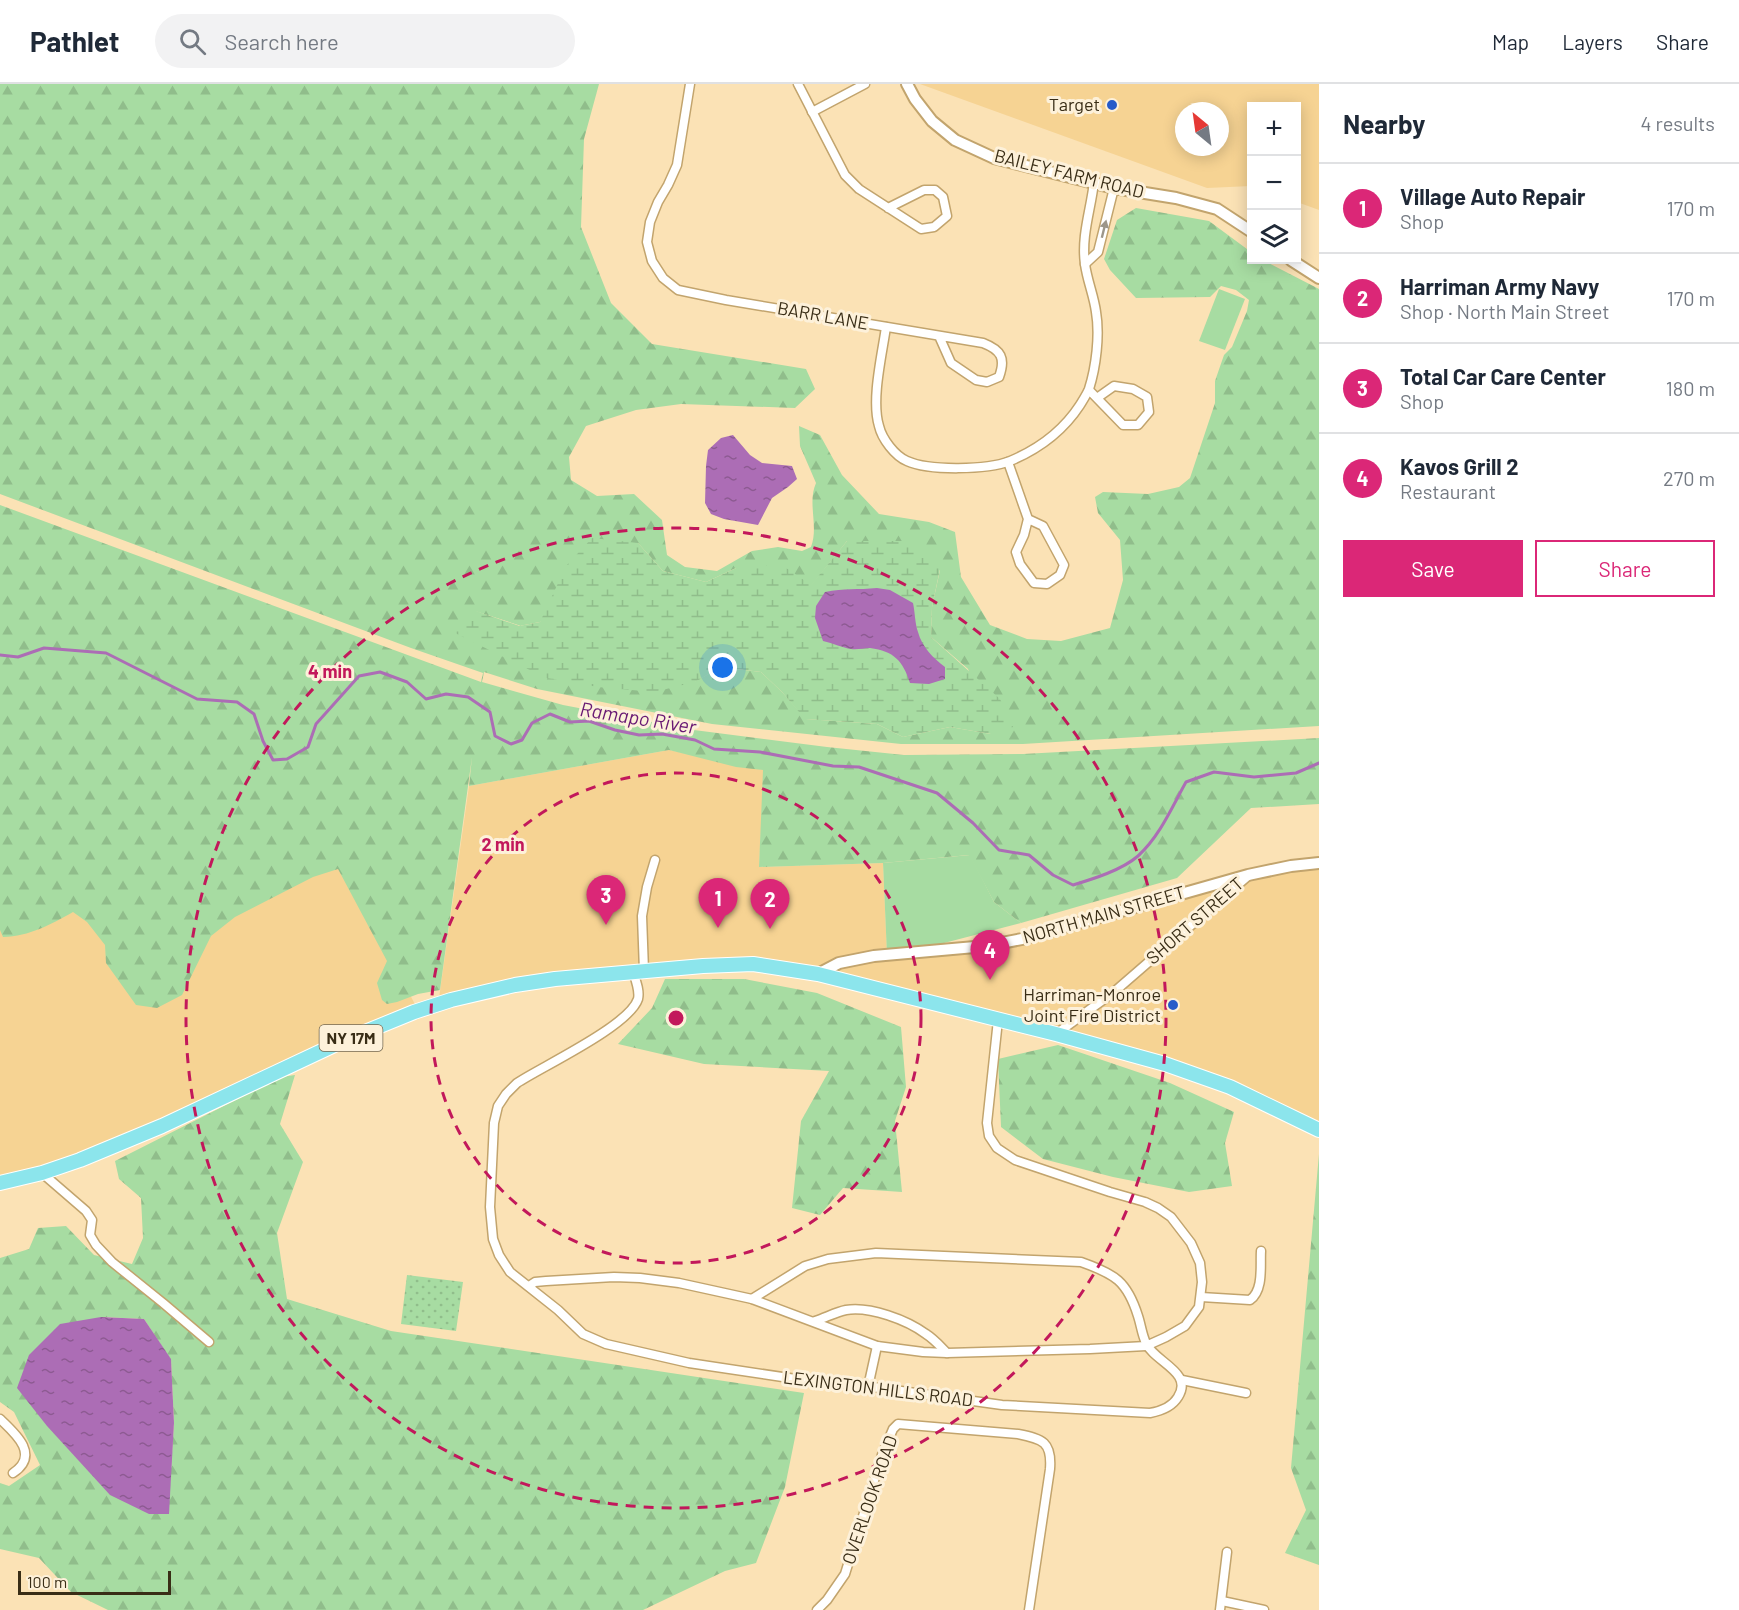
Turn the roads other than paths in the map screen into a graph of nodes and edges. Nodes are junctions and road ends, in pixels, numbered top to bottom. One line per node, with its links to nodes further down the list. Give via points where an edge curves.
1 (690, 84): 13 (street, BARR LANE, via 677,165 650,222 647,242 652,261 663,278 678,290)
2 (798, 84): 5 (street)
3 (865, 84): 5 (street)
4 (907, 84): 6 (street, BAILEY FARM ROAD, via 932,121 955,140 994,158)
5 (812, 112): 8 (street, via 845,174 859,189)
6 (1094, 182): 7 (street, BAILEY FARM ROAD); 10 (street, BARR LANE, via 1084,241)
7 (1114, 188): 9 (street, BAILEY FARM ROAD, via 1217,209); 10 (street, one-way to 7, via 1098,252)
8 (888, 208): 8 (street, via 924,190 935,190 943,197 946,216 934,227 921,229)
9 (1247, 229)
10 (1085, 264): 15 (street, BARR LANE, via 1096,314 1097,350)
11 (1297, 264): 12 (street)
12 (1319, 278)
13 (886, 327): 14 (street); 17 (street, BARR LANE, via 876,407 879,427 889,446 905,461 928,467 955,469)
14 (939, 336): 14 (street, via 995,348 1002,358 999,377 987,382 976,380 951,363)
15 (1089, 390): 16 (street); 17 (street, BARR LANE, via 1057,433)
16 (1097, 399): 16 (street, via 1123,426 1138,425 1149,412 1147,397 1132,389 1114,386)
17 (1008, 462): 18 (street)
18 (1028, 519): 18 (street, via 1016,552 1034,583 1047,584 1060,575 1064,565 1043,526)
19 (655, 860): 22 (street, LEXINGTON HILLS ROAD, via 642,915)
20 (1319, 863): 21 (street, NORTH MAIN STREET)
21 (1248, 875): 23 (street, NORTH MAIN STREET, via 1022,939 874,956 839,963); 25 (street, SHORT STREET, via 1113,992)
22 (639, 972): 23 (main road, NY 17M, via 753,964); 27 (main road, NY 17M, via 515,985 418,1010 162,1125); 30 (street, LEXINGTON HILLS ROAD, via 639,996 623,1019 517,1083 498,1106 494,1123 491,1232 510,1272)
23 (818, 974): 24 (main road, NY 17M)
24 (998, 1020): 25 (main road, NY 17M); 31 (street, via 987,1123 996,1148 1015,1160 1145,1202 1171,1217 1191,1243 1200,1263)
25 (1056, 1034): 26 (main road, NY 17M, via 1165,1064 1226,1086)
26 (1319, 1130)
27 (42, 1173): 28 (main road, NY 17M); 34 (street, via 86,1211 92,1220 90,1235 112,1262)
28 (0, 1183)
29 (1261, 1251): 31 (street, via 1255,1297)
30 (529, 1286): 32 (street, via 546,1281 640,1278); 39 (street, LEXINGTON HILLS ROAD, via 583,1334 606,1344 689,1363)
31 (1201, 1297): 36 (street, via 1185,1326)
32 (752, 1299): 33 (street); 36 (street, via 805,1266 876,1253 1072,1260 1102,1269 1126,1288)
33 (815, 1322): 35 (street); 37 (street, via 845,1310 862,1309 926,1333)
34 (209, 1342)
35 (877, 1346): 37 (street); 39 (street)
36 (1146, 1346): 37 (street); 38 (street)
37 (947, 1353)
38 (1182, 1380): 39 (street, LEXINGTON HILLS ROAD, via 1178,1397 1171,1405 1150,1413 1002,1405); 40 (street)
39 (868, 1387)
40 (1246, 1393)
41 (0, 1419): 42 (street, via 25,1449 25,1459)
42 (13, 1473)
43 (1227, 1552): 44 (street)
44 (1221, 1606): 47 (street)
45 (817, 1610): 46 (street, OVERLOOK ROAD, via 845,1574 882,1455 898,1424 1018,1434 1046,1444 1051,1455 1050,1469)
46 (1029, 1610)
47 (1264, 1610)

